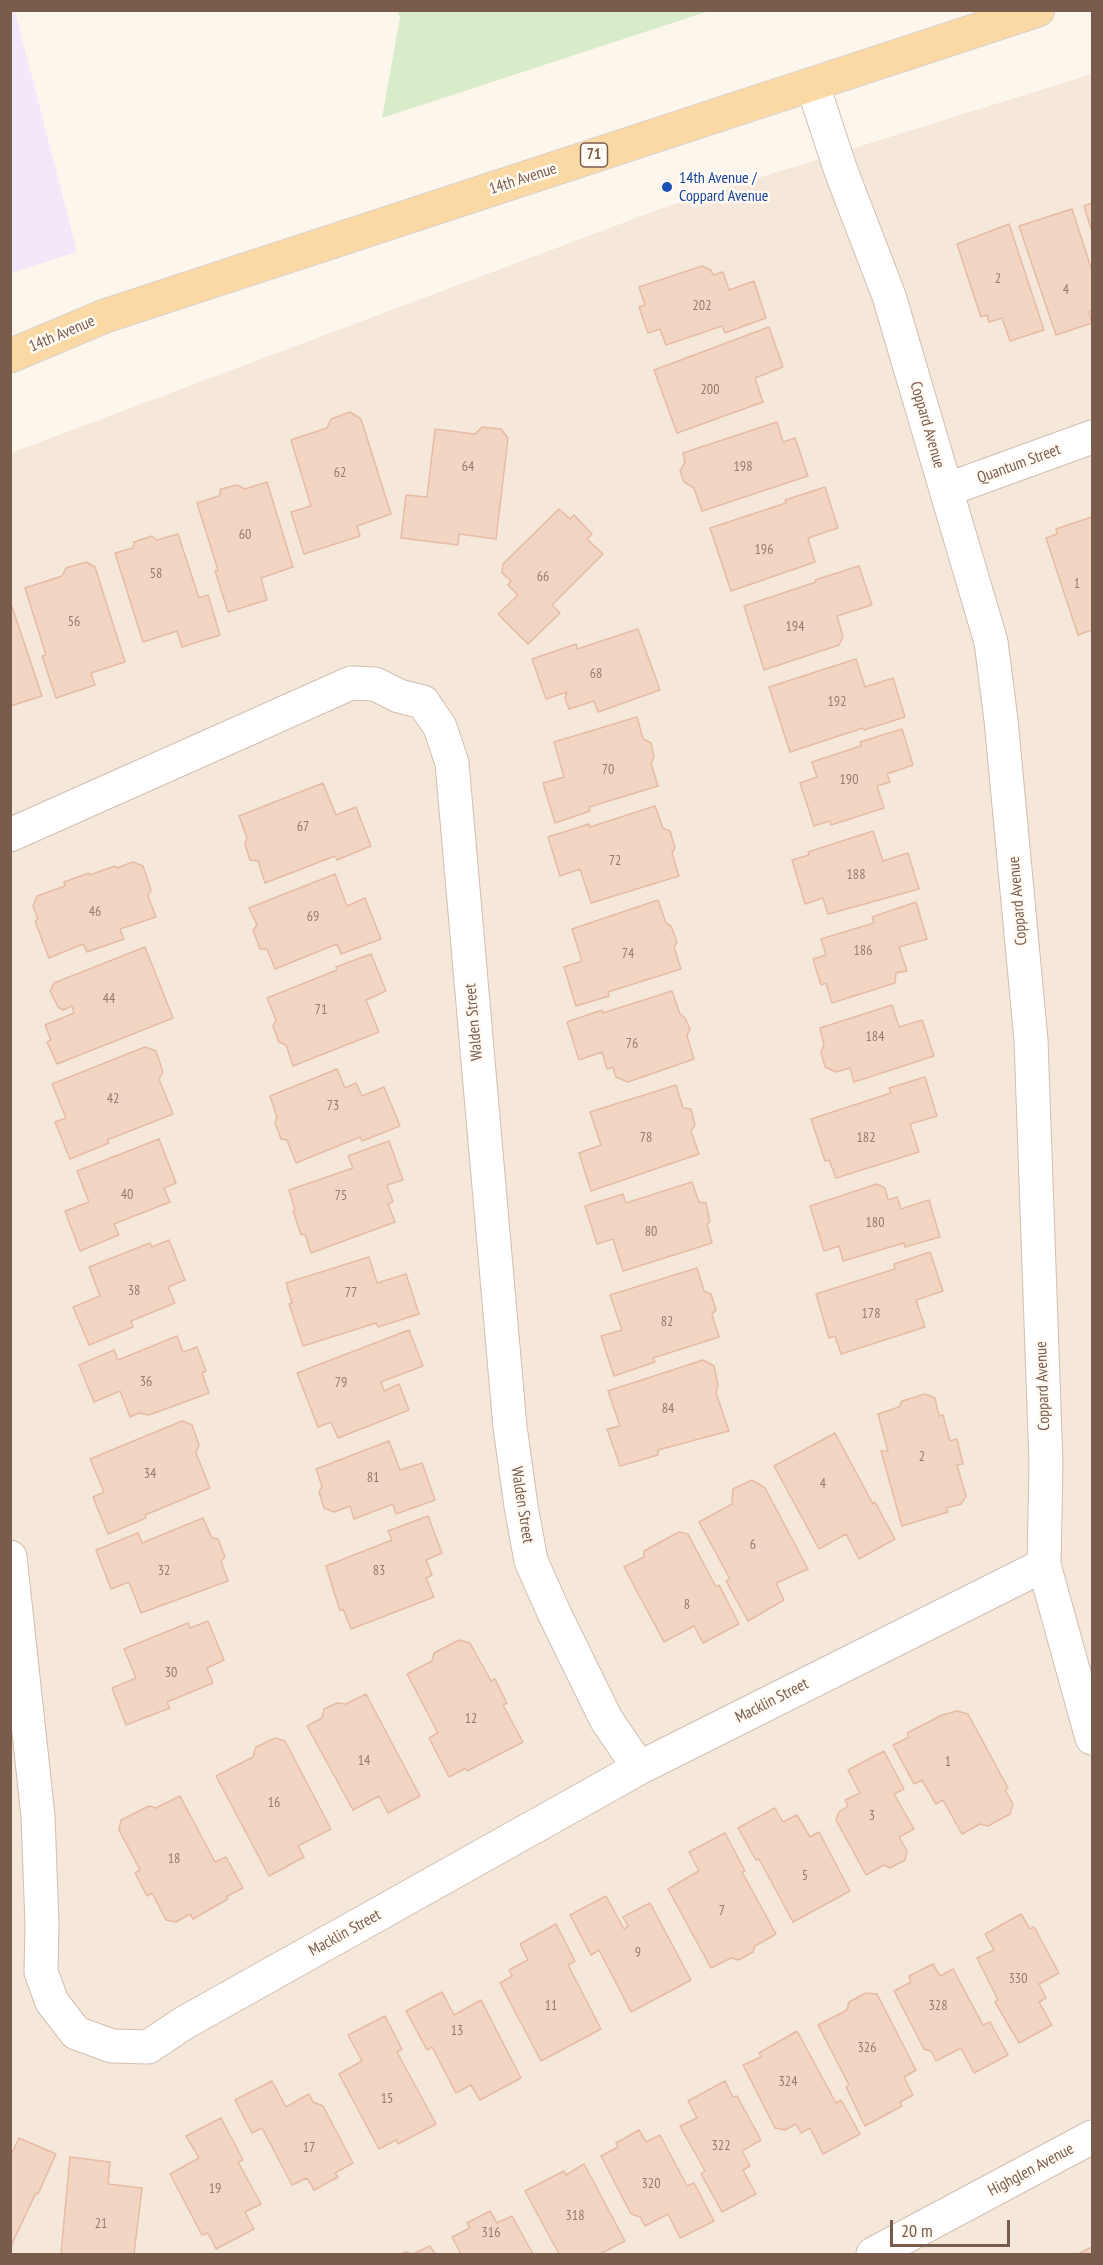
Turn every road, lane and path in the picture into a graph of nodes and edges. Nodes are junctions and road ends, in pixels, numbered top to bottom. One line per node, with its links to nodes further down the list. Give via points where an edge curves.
1 (1038, 10): 2 (main road, 14th Avenue / 71)
2 (813, 86): 3 (main road, 14th Avenue / 71, via 105,316); 5 (street, Coppard Avenue, via 840,171 890,296)
3 (11, 354)
4 (1092, 437): 5 (street, Quantum Street)
5 (946, 490): 8 (street, Coppard Avenue, via 991,642 1030,1029 1046,1463)
6 (10, 835): 10 (street, Walden Street, via 351,683 375,684 423,702 440,727 452,763 510,1427 531,1561 606,1719)
7 (10, 1557): 10 (street, Macklin Street, via 38,1816 41,1972 52,2002 76,2033 112,2046 148,2047 184,2023)
8 (1044, 1565): 9 (street, Coppard Avenue); 10 (street, Macklin Street)
9 (1092, 1738)
10 (639, 1768)
11 (1092, 2137): 12 (street, Highglen Avenue)
12 (873, 2254)

